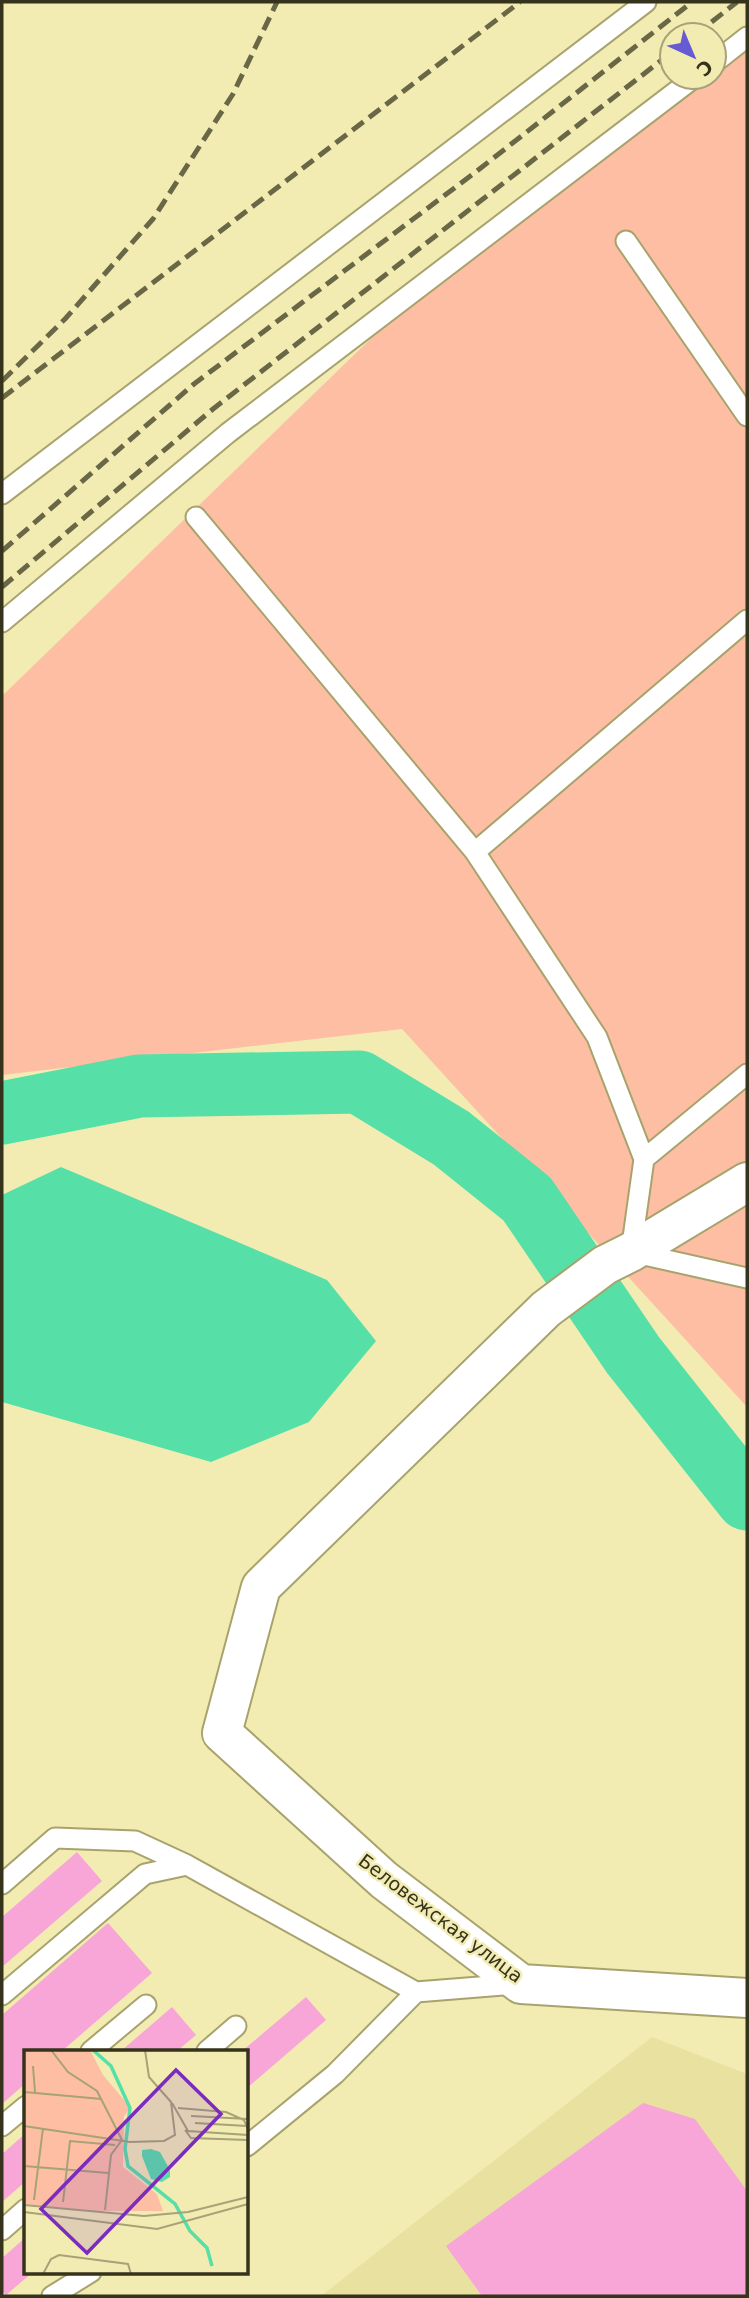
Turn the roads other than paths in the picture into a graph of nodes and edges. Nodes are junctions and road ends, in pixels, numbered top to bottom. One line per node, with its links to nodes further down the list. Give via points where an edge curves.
1 (646, 2): 7 (lane)
2 (747, 37): 3 (lane)
3 (728, 52)
4 (677, 91): 10 (lane, via 228,433)
5 (626, 241): 6 (lane)
6 (747, 416)
7 (2, 494)
8 (196, 517): 11 (lane)
9 (747, 620): 11 (lane)
10 (2, 622)
11 (475, 852): 13 (lane, via 597,1037)
12 (747, 1074): 13 (lane)
13 (644, 1159): 15 (lane)
14 (747, 1182): 15 (street)
15 (618, 1258): 16 (lane); 19 (street, Беловежская улица, via 546,1309 261,1587 222,1733 384,1880)
16 (747, 1278)
17 (187, 1865): 18 (lane, via 135,1841 55,1838); 20 (lane); 21 (lane, via 145,1874)
18 (2, 1884)
19 (521, 1984): 20 (lane); 22 (street, Беловежская улица)
20 (416, 1992): 29 (lane, via 335,2074)
21 (2, 1995)
22 (747, 1998)
23 (146, 2005): 25 (lane)
24 (236, 2026): 26 (lane)
25 (92, 2050)
26 (208, 2050)
27 (24, 2108): 28 (lane)
28 (2, 2126)
29 (248, 2145)
30 (24, 2211): 31 (lane)
31 (2, 2230)
32 (88, 2274): 33 (lane)
33 (52, 2296)

